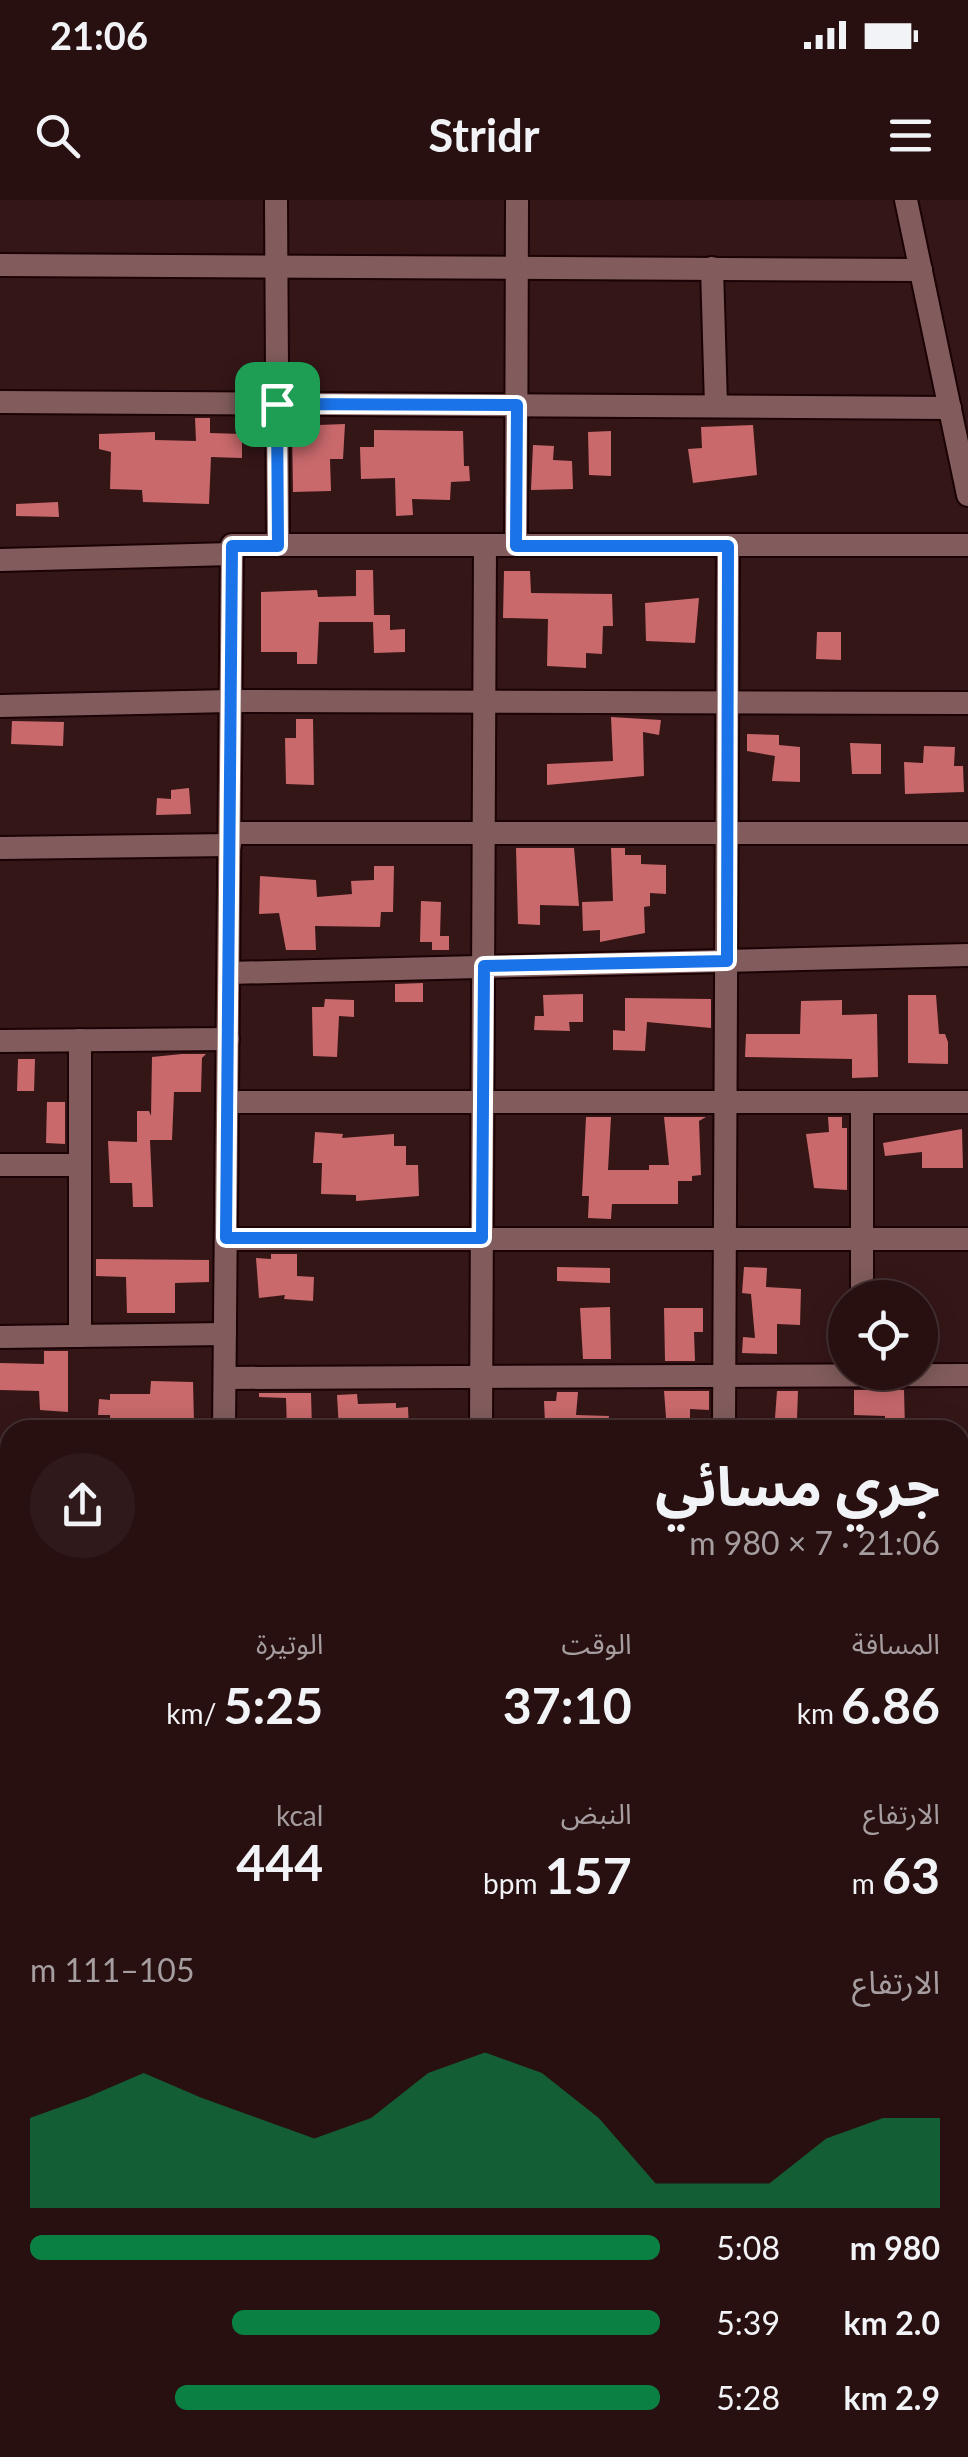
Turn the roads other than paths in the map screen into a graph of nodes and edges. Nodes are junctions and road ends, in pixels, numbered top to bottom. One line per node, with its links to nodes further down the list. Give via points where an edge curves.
1 (276, 200): 5 (street)
2 (517, 200): 6 (street)
3 (906, 200): 8 (street)
4 (0, 265): 5 (street)
5 (276, 266): 6 (street); 10 (street)
6 (517, 268): 7 (street); 11 (street)
7 (712, 268): 8 (street); 12 (street)
8 (921, 270): 13 (street)
9 (0, 402): 10 (street)
10 (277, 404): 11 (street); 15 (street)
11 (517, 405): 12 (street); 17 (street)
12 (716, 406): 13 (street)
13 (950, 408): 14 (street)
14 (968, 495)
15 (278, 546): 16 (street); 20 (street, via 232,546)
16 (485, 546): 17 (street); 23 (street)
17 (516, 546): 18 (street)
18 (728, 546): 19 (street); 24 (street)
19 (968, 546)
20 (232, 554): 21 (street); 22 (street)
21 (0, 560)
22 (231, 700): 23 (street); 26 (street); 30 (street)
23 (484, 701): 24 (street); 27 (street)
24 (728, 702): 25 (street); 28 (street)
25 (968, 703)
26 (0, 706)
27 (484, 833): 28 (street); 30 (street); 34 (street)
28 (727, 833): 29 (street); 33 (street)
29 (968, 834)
30 (230, 839): 31 (street); 35 (street)
31 (0, 848)
32 (968, 955): 33 (street)
33 (727, 961): 34 (street); 41 (street)
34 (484, 966): 35 (street); 39 (street)
35 (228, 972): 37 (street)
36 (80, 1040): 37 (street); 38 (street); 45 (street)
37 (228, 1040): 40 (street)
38 (0, 1041)
39 (483, 1101): 40 (street); 41 (street); 47 (street)
40 (227, 1102): 46 (street)
41 (726, 1102): 42 (street); 48 (street)
42 (862, 1102): 43 (street); 49 (street)
43 (968, 1102)
44 (0, 1165): 45 (street)
45 (80, 1165): 53 (street)
46 (226, 1238): 47 (street); 52 (street)
47 (482, 1238): 48 (street); 59 (street)
48 (725, 1238): 49 (street); 56 (street)
49 (862, 1238): 50 (street); 51 (street)
50 (968, 1238)
51 (862, 1280)
52 (225, 1334): 53 (street); 60 (street)
53 (80, 1336): 54 (street)
54 (0, 1337)
55 (828, 1373): 56 (street)
56 (724, 1374): 59 (street); 63 (street)
57 (938, 1374): 58 (street)
58 (968, 1375)
59 (482, 1376): 60 (street); 62 (street)
60 (225, 1378): 61 (street)
61 (224, 1420)
62 (482, 1420)
63 (724, 1420)

